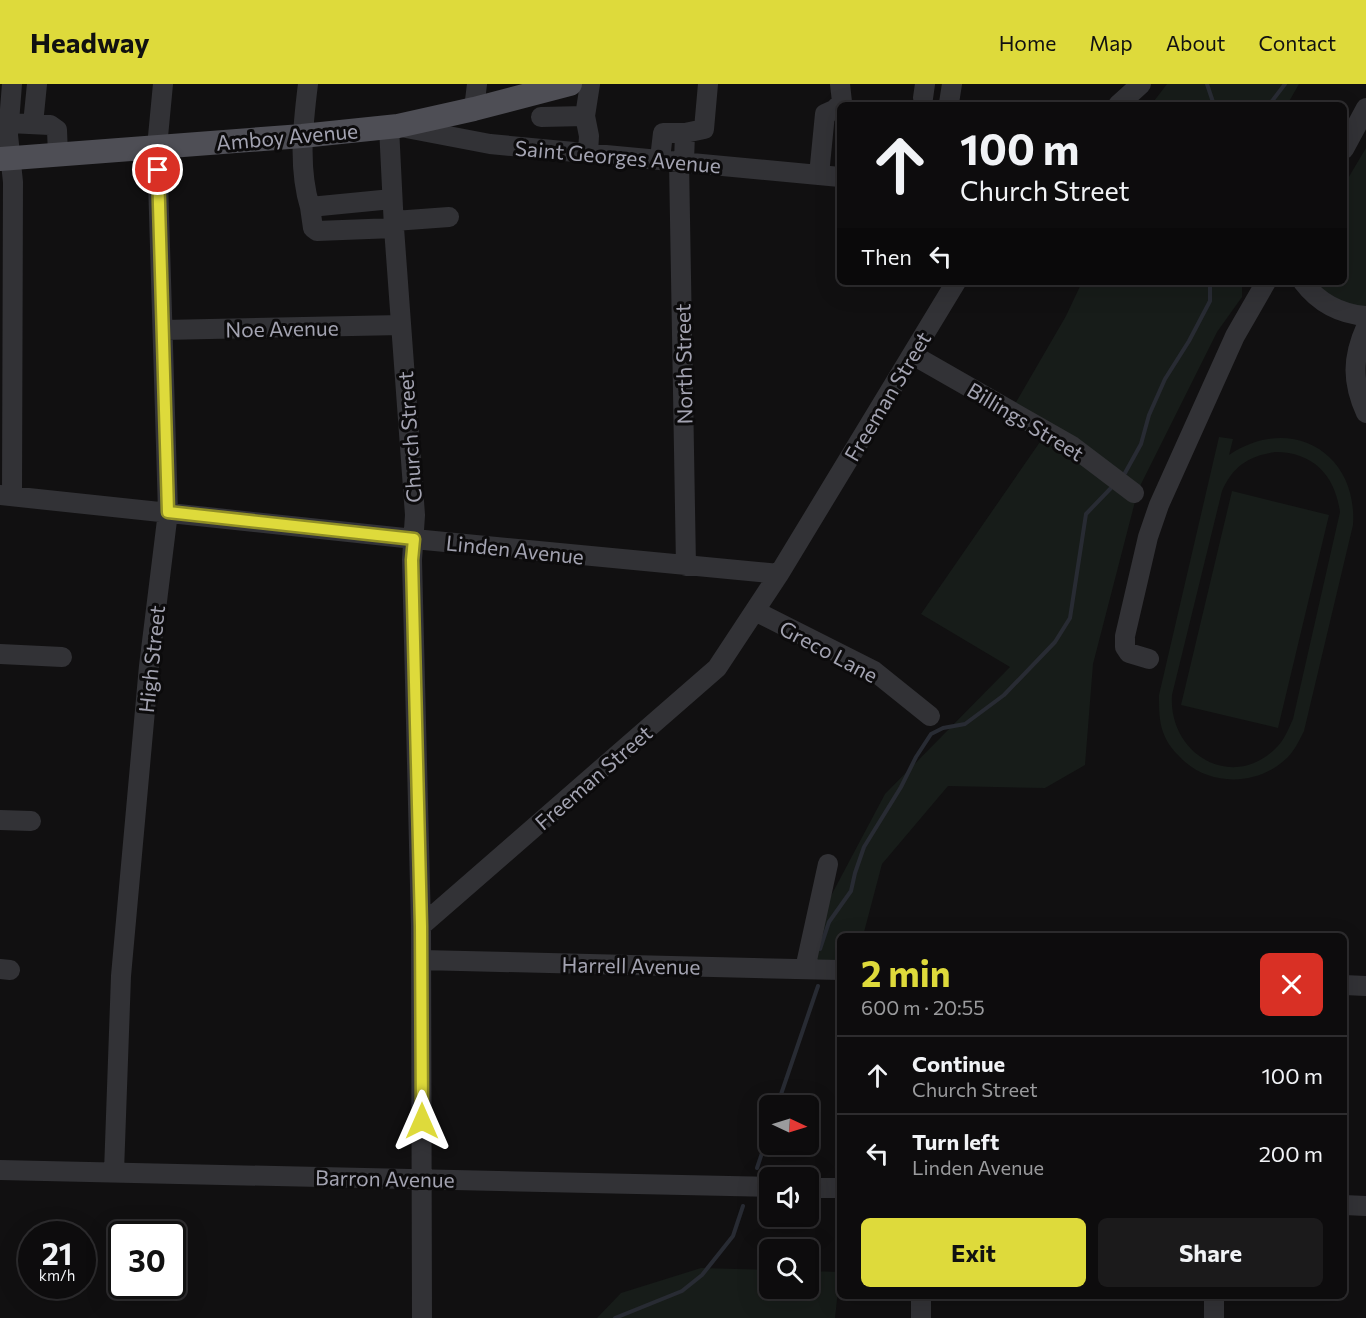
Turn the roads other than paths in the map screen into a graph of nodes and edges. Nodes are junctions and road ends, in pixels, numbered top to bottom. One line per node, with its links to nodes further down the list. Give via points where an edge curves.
1 (12, 84): 19 (street)
2 (37, 84): 20 (street)
3 (163, 84): 24 (street, High Street)
4 (308, 84): 22 (street)
5 (477, 84): 16 (street)
6 (570, 84): 11 (main road, Amboy Avenue)
7 (590, 84): 17 (street)
8 (708, 84): 29 (street, North Street, via 704,129 663,134)
9 (840, 84): 12 (street)
10 (1141, 84): 13 (street)
11 (525, 96): 16 (main road, Amboy Avenue); 18 (street)
12 (842, 102)
13 (1121, 102)
14 (837, 107): 30 (street, via 825,114)
15 (1366, 108): 23 (street)
16 (474, 109): 21 (main road, Amboy Avenue)
17 (585, 116): 18 (street); 26 (street)
18 (541, 117): 25 (street)
19 (9, 123): 20 (street); 28 (street)
20 (33, 124): 27 (street, via 57,130)
21 (394, 127): 22 (main road, Amboy Avenue); 25 (street, Saint Georges Avenue); 32 (street, Church Street)
22 (302, 136): 24 (main road, Amboy Avenue); 33 (street)
23 (1347, 143)
24 (157, 147): 27 (main road, Amboy Avenue); 42 (street, High Street)
25 (530, 148): 26 (street, Saint Georges Avenue)
26 (588, 153): 29 (street, Saint Georges Avenue)
27 (58, 155): 28 (main road, Amboy Avenue)
28 (5, 159): 46 (street, via 13,182)
29 (674, 161): 30 (street, Saint Georges Avenue); 49 (street, North Street)
30 (819, 175): 31 (street, Saint Georges Avenue)
31 (837, 177)
32 (392, 199): 33 (street); 35 (street, Church Street)
33 (310, 207): 35 (street, via 317,231)
34 (449, 217): 35 (street)
35 (394, 225): 40 (street, Church Street)
36 (954, 285): 43 (street, Freeman Street)
37 (1264, 285): 54 (street, via 1232,342 1168,482 1148,537 1125,647 1129,653)
38 (1306, 285): 39 (street, via 1327,305)
39 (1366, 316)
40 (401, 325): 42 (street, Noe Avenue); 48 (street, Church Street)
41 (1366, 327): 44 (street, via 1354,370)
42 (163, 330): 47 (street, High Street)
43 (913, 355): 45 (street, Billings Street, via 1072,446); 50 (street, Freeman Street)
44 (1366, 413)
45 (1134, 494)
46 (6, 495): 47 (street, Linden Avenue)
47 (168, 512): 48 (street, Linden Avenue); 66 (street, High Street, via 149,666 122,965)
48 (414, 539): 49 (street, Linden Avenue); 59 (street, Church Street)
49 (686, 566): 50 (street, Linden Avenue)
50 (779, 574): 51 (street, Freeman Street)
51 (754, 611): 55 (street, Greco Lane, via 874,671); 59 (street, Freeman Street, via 717,668)
52 (0, 654): 53 (street)
53 (62, 657)
54 (1149, 659)
55 (930, 716)
56 (0, 820): 57 (street)
57 (31, 821)
58 (828, 864): 61 (street)
59 (421, 926): 60 (street)
60 (421, 960): 61 (street, Harrell Avenue); 67 (street)
61 (805, 969): 62 (street, Harrell Avenue)
62 (837, 970)
63 (1347, 985): 64 (street)
64 (1366, 986)
65 (0, 1170): 66 (street, Barron Avenue)
66 (114, 1172): 67 (street, Barron Avenue)
67 (422, 1179): 68 (street, Barron Avenue); 75 (street)
68 (759, 1187)
69 (819, 1188): 70 (street)
70 (837, 1188)
71 (1347, 1204): 72 (street)
72 (1366, 1206)
73 (921, 1299): 76 (street)
74 (1214, 1299): 77 (street)
75 (422, 1318)
76 (921, 1318)
77 (1214, 1318)

